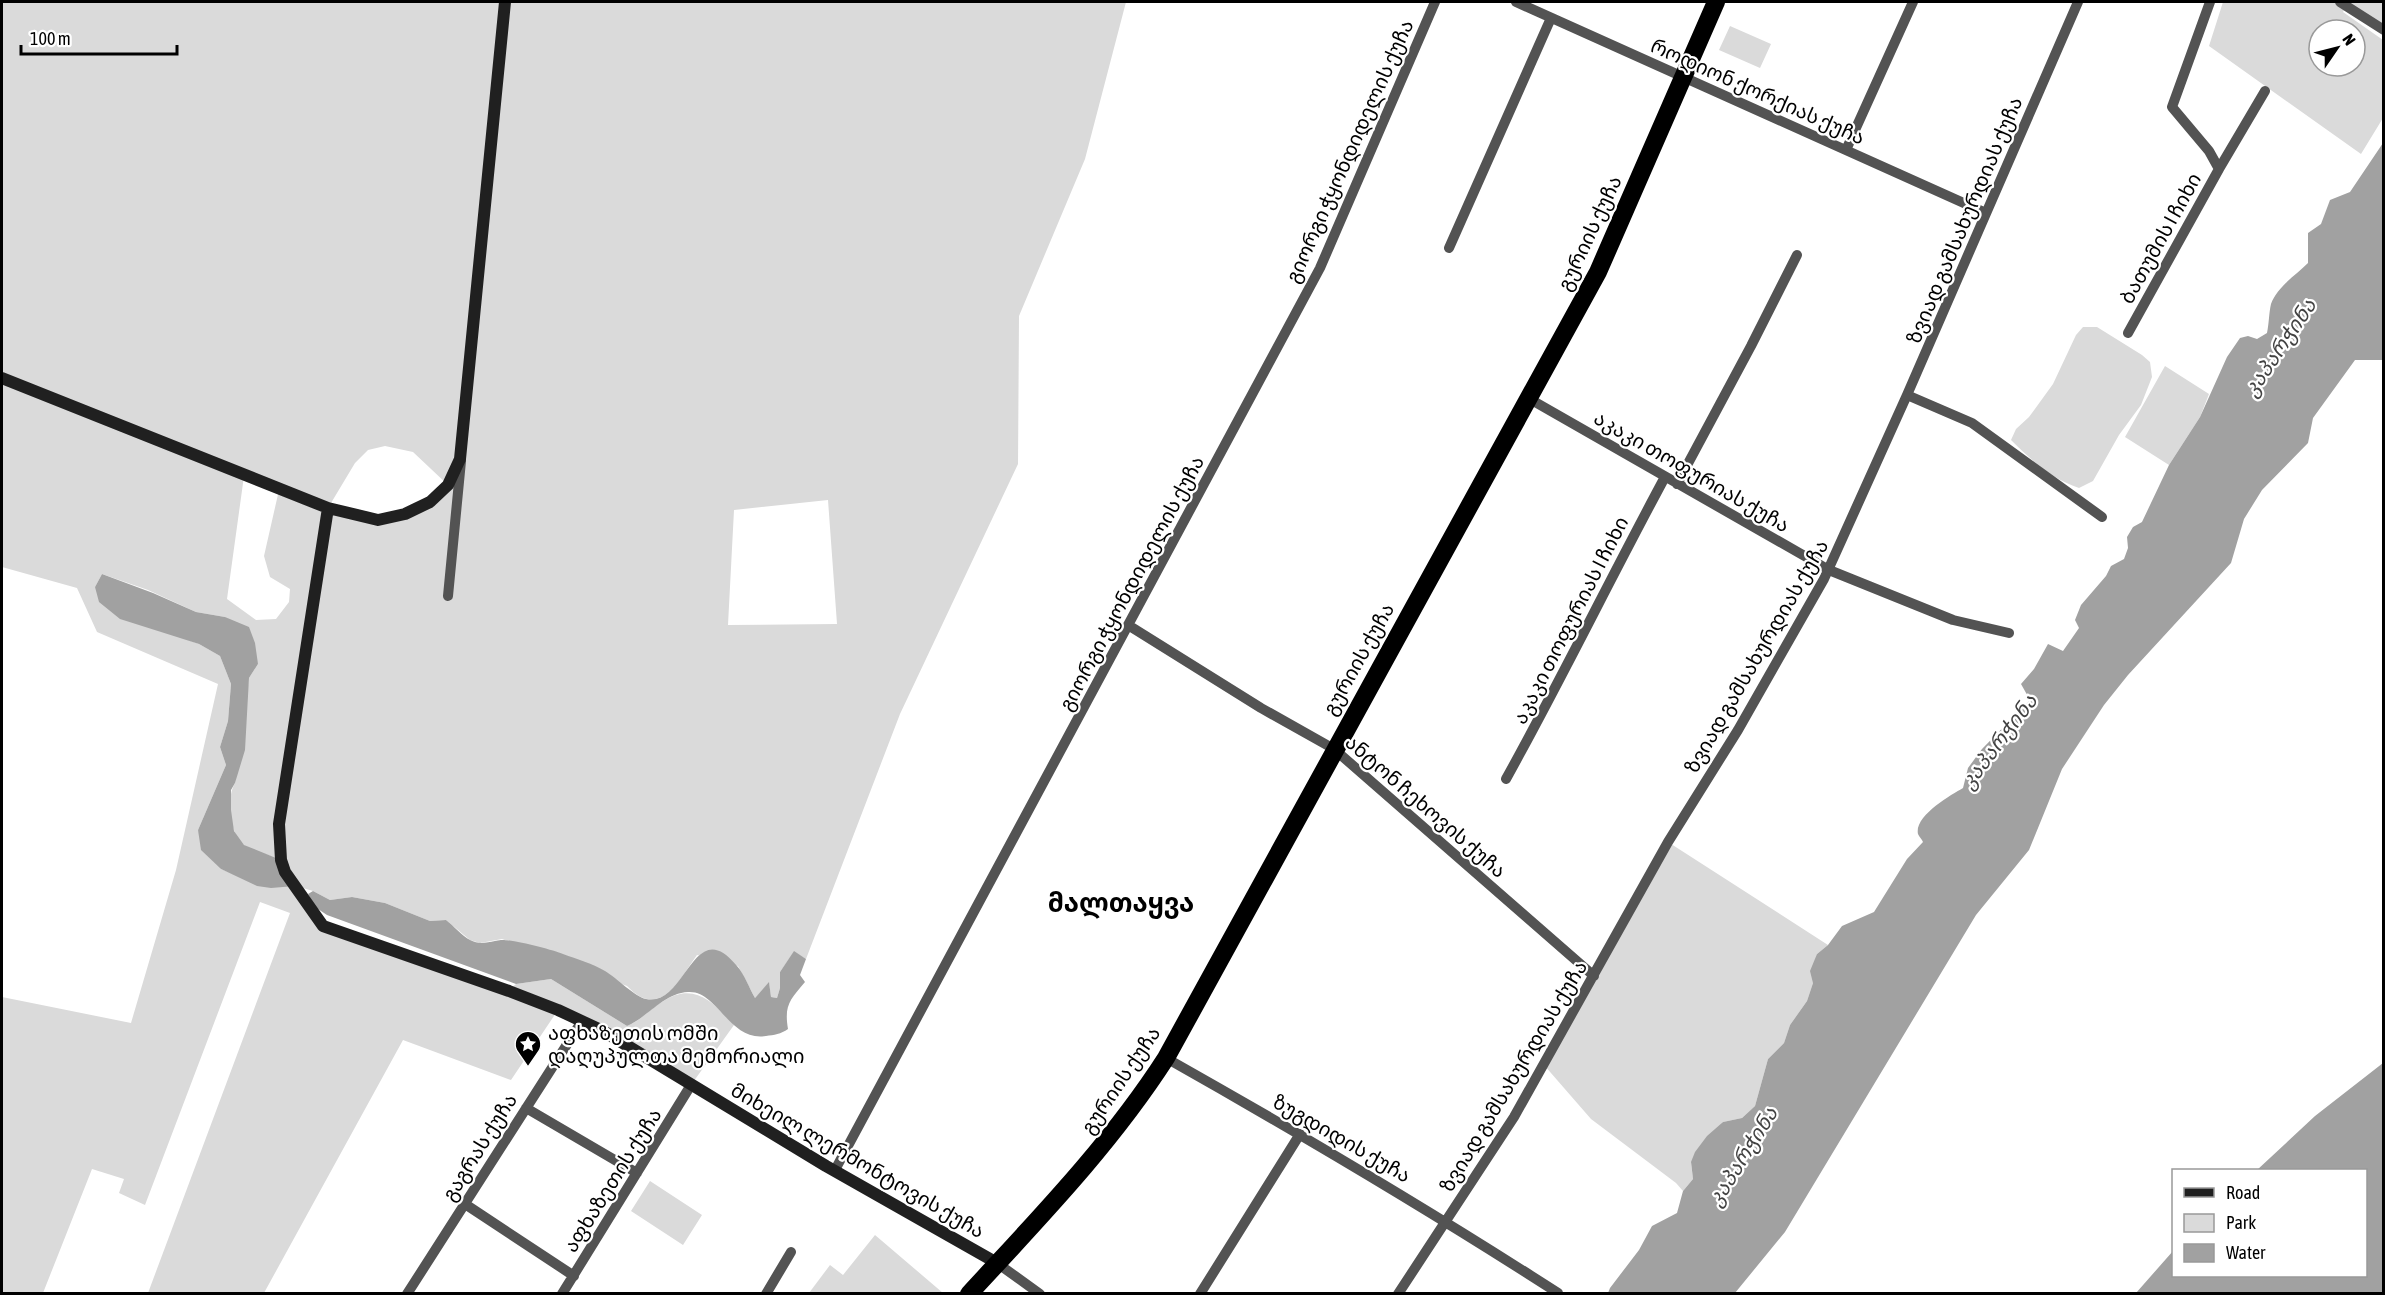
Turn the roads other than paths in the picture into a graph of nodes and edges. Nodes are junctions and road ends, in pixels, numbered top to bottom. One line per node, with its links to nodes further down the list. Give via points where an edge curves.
1 (505, 2): 22 (street)
2 (1435, 2): 29 (street, გიორგი ჭყონდიდელის ქუჩა, via 1320,268)
3 (1516, 2): 9 (street, როდიონ ქორქიას ქუჩა)
4 (1716, 2): 11 (highway, გურიის ქუჩა)
5 (1913, 2): 13 (street)
6 (2078, 2): 15 (street, ზვიად გამსახურდიას ქუჩა)
7 (2210, 2): 14 (street, ბათუმის I ჩიხი, via 2172,107)
8 (2340, 2): 10 (street)
9 (1551, 18): 11 (street, როდიონ ქორქიას ქუჩა); 16 (street)
10 (2384, 30)
11 (1684, 77): 13 (street, როდიონ ქორქიას ქუჩა); 21 (highway, გურიის ქუჩა, via 1598,272)
12 (2265, 91): 14 (street)
13 (1846, 150): 15 (street, როდიონ ქორქიას ქუჩა)
14 (2219, 169): 18 (street, ბათუმის I ჩიხი)
15 (1986, 213): 20 (street, ზვიად გამსახურდიას ქუჩა)
16 (1449, 248)
17 (1797, 255): 24 (street)
18 (2128, 333)
19 (2, 378): 25 (street)
20 (1907, 395): 26 (street, via 1972,423); 27 (street, ზვიად გამსახურდიას ქუჩა)
21 (1527, 398): 23 (street, აკაკი თოფურიას ქუჩა); 31 (highway, გურიის ქუჩა)
22 (462, 451): 25 (street, via 448,485 430,502 405,514 378,520); 28 (street)
23 (1665, 477): 24 (street, აკაკი თოფურიას ქუჩა); 32 (street, აკაკი თოფურიას I ჩიხი)
24 (1677, 484): 27 (street, აკაკი თოფურიას ქუჩა)
25 (328, 508): 34 (street, მიხეილ ლერმონტოვის ქუჩა, via 279,824 285,872 323,926 509,991)
26 (2102, 518)
27 (1829, 570): 30 (street, აკაკი თოფურიას ქუჩა, via 1953,620); 33 (street, ზვიად გამსახურდიას ქუჩა, via 1738,730 1668,842)
28 (448, 596)
29 (1128, 625): 31 (street, ანტონ ჩეხოვის ქუჩა); 39 (street, გიორგი ჭყონდიდელის ქუჩა)
30 (2009, 633)
31 (1334, 749): 33 (street, ანტონ ჩეხოვის ქუჩა); 35 (highway, გურიის ქუჩა)
32 (1506, 779)
33 (1594, 976): 42 (street, ზვიად გამსახურდიას ქუჩა, via 1514,1117)
34 (582, 1021): 36 (street, მიხეილ ლერმონტოვის ქუჩა); 37 (street, გაგრას ქუჩა)
35 (1166, 1058): 38 (street, ზუგდიდის ქუჩა); 44 (highway, გურიის ქუჩა, via 1097,1154)
36 (691, 1085): 39 (street, მიხეილ ლერმონტოვის ქუჩა); 40 (street, აფხაზეთის ქუჩა)
37 (526, 1108): 40 (street); 41 (street, გაგრას ქუჩა)
38 (1300, 1134): 42 (street, ზუგდიდის ქუჩა); 51 (street)
39 (835, 1170): 44 (street, მიხეილ ლერმონტოვის ქუჩა)
40 (637, 1173): 45 (street, აფხაზეთის ქუჩა)
41 (465, 1204): 45 (street); 46 (street, გაგრას ქუჩა)
42 (1446, 1220): 52 (street, ზვიად გამსახურდიას ქუჩა); 53 (street, ზუგდიდის ქუჩა)
43 (791, 1252): 48 (street)
44 (997, 1263): 49 (highway, გურიის ქუჩა); 50 (street, მიხეილ ლერმონტოვის ქუჩა)
45 (573, 1276): 47 (street, აფხაზეთის ქუჩა)
46 (407, 1293)
47 (562, 1293)
48 (766, 1293)
49 (969, 1293)
50 (1040, 1293)
51 (1200, 1293)
52 (1398, 1293)
53 (1558, 1293)

